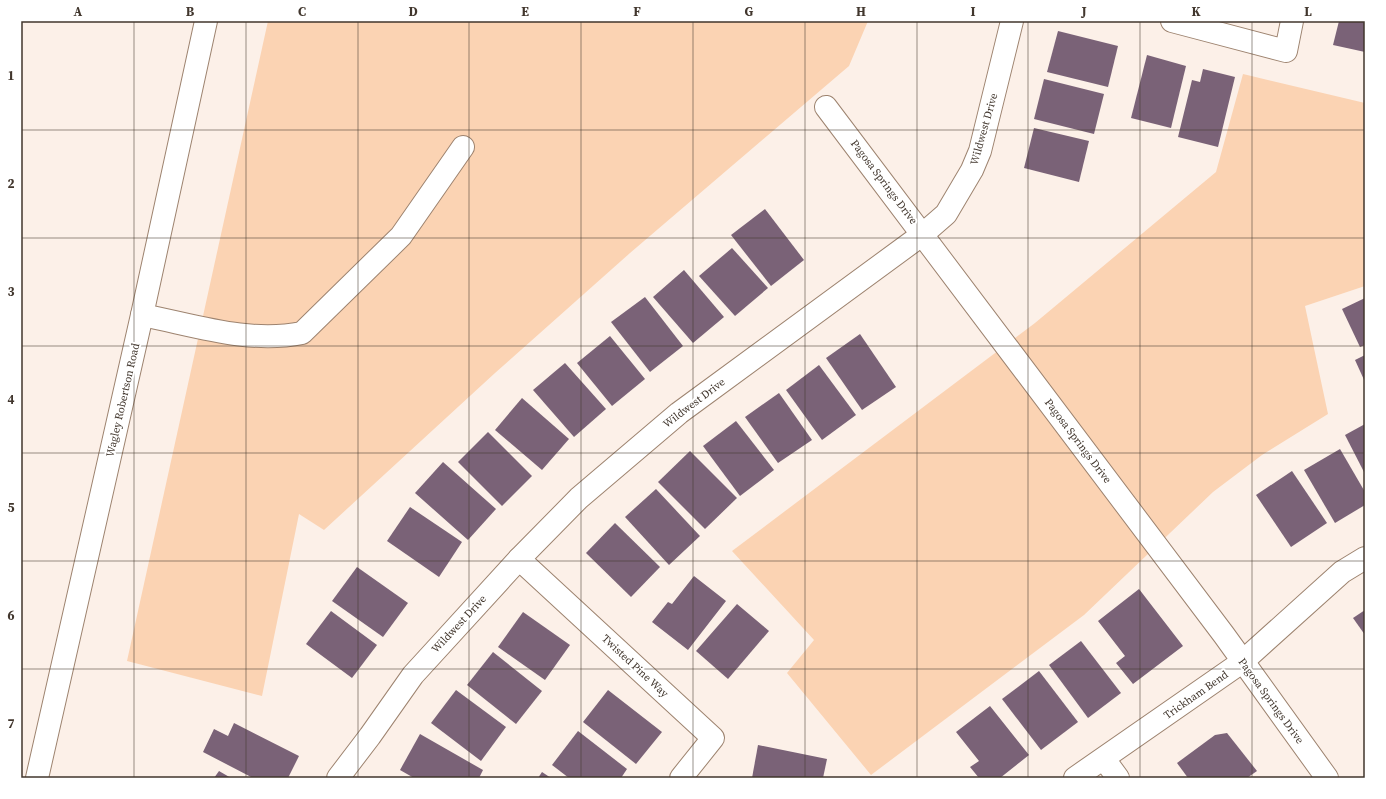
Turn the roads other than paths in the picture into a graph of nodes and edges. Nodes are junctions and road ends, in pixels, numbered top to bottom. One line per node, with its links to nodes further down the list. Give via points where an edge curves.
1 (206, 21): 8 (street, Wagley Robertson Road)
2 (1012, 21): 7 (street, Wildwest Drive, via 980,151 946,214)
3 (1172, 21): 4 (street, via 1286,51)
4 (1292, 21)
5 (826, 107): 7 (street, Pagosa Springs Drive)
6 (462, 147): 8 (street, via 401,236 302,333 283,337 242,335)
7 (924, 234): 10 (street, Wildwest Drive, via 679,413 579,498); 11 (street, Pagosa Springs Drive)
8 (142, 315): 13 (street, Wagley Robertson Road)
9 (1365, 558): 11 (street, Trickham Bend, via 1342,572)
10 (519, 559): 14 (street, Wildwest Drive, via 412,675); 15 (street, Twisted Pine Way, via 713,738)
11 (1242, 662): 12 (street, Trickham Bend); 18 (street, Pagosa Springs Drive)
12 (1104, 759): 16 (street, Trickham Bend); 17 (street)
13 (37, 778)
14 (338, 778)
15 (681, 778)
16 (1075, 778)
17 (1118, 778)
18 (1327, 778)

